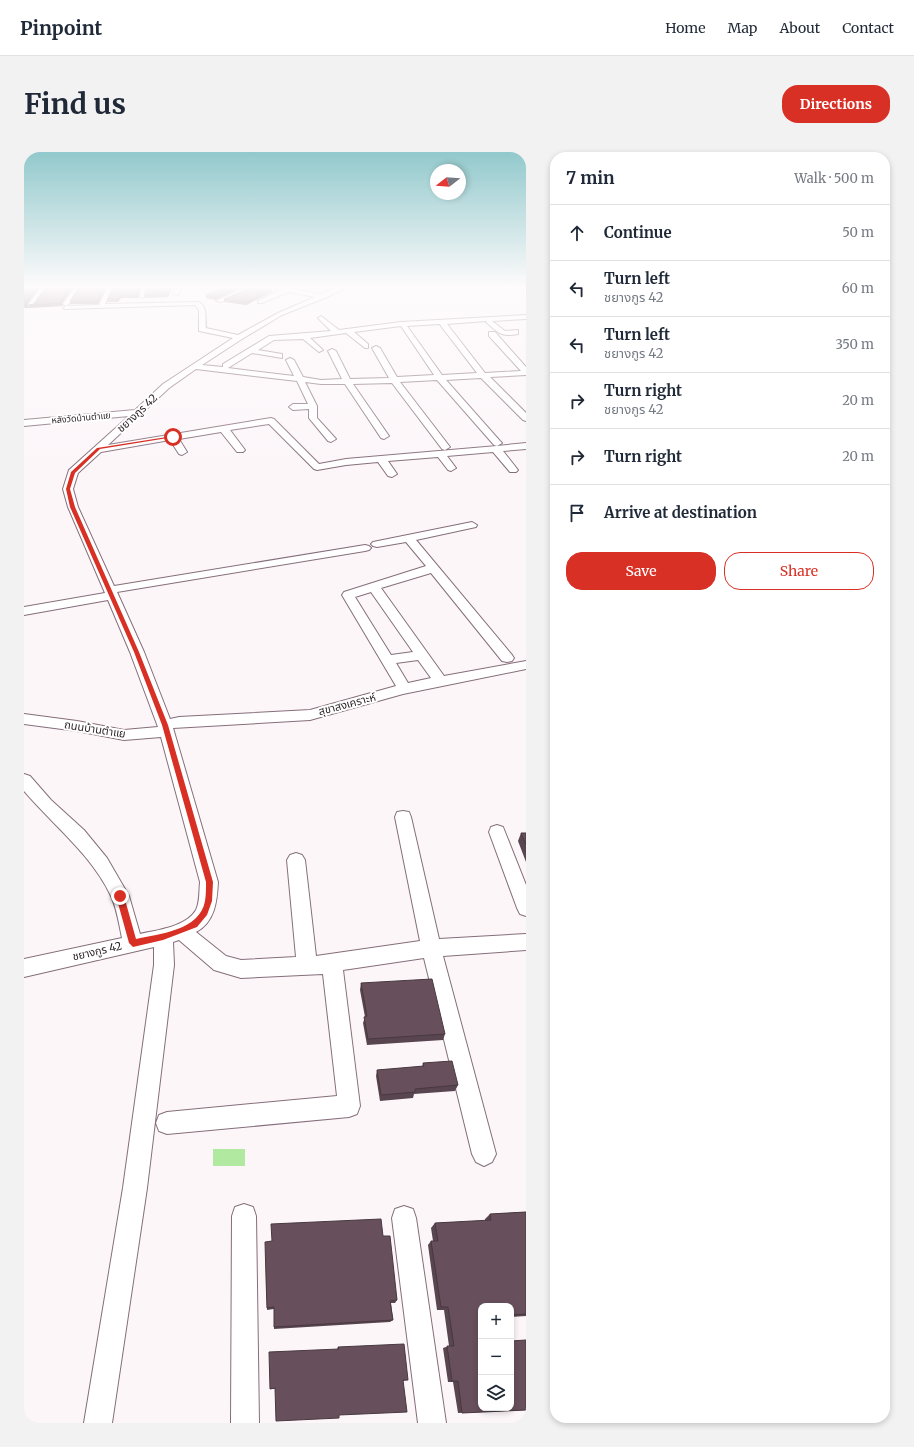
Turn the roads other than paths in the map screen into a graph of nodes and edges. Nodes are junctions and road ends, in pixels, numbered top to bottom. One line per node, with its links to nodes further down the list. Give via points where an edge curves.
1 (223, 347): 13 (street, ชยางกูร 42)
2 (258, 347): 9 (street)
3 (316, 347): 8 (street)
4 (418, 347): 17 (street)
5 (462, 347): 16 (street)
6 (504, 347): 15 (street)
7 (376, 348): 19 (street)
8 (319, 350)
9 (252, 351): 11 (street); 14 (street)
10 (332, 351): 20 (street)
11 (279, 356)
12 (290, 360): 18 (street)
13 (194, 366): 18 (street); 23 (street, ชยางกูร 42, via 166,386)
14 (226, 366)
15 (526, 373): 16 (street)
16 (483, 375): 17 (street); 24 (street)
17 (440, 378): 19 (street); 30 (street)
18 (298, 379): 20 (street); 21 (street)
19 (394, 380): 20 (street); 35 (street)
20 (348, 382): 27 (street)
21 (313, 406): 22 (street); 29 (street, via 313,418)
22 (293, 407)
23 (138, 412): 25 (street, หลังวัดบ้านตำแย); 32 (street, ชยางกูร 42)
24 (526, 418)
25 (24, 423)
26 (224, 429): 28 (street); 34 (street); 40 (street, via 271,421 317,467)
27 (384, 436)
28 (173, 437): 32 (street); 36 (street)
29 (331, 439)
30 (497, 446): 31 (street); 35 (street); 42 (street)
31 (526, 446)
32 (99, 448): 48 (street, ชยางกูร 42, via 73,472 68,489 73,507)
33 (408, 448): 38 (street)
34 (240, 450)
35 (443, 451): 38 (street); 41 (street)
36 (182, 452)
37 (345, 454): 40 (street)
38 (417, 456): 39 (street)
39 (381, 459): 40 (street); 43 (street)
40 (351, 462)
41 (451, 468)
42 (513, 470)
43 (392, 474)
44 (472, 525): 45 (street)
45 (408, 537): 46 (street); 48 (street)
46 (433, 568): 47 (street); 51 (street)
47 (374, 587): 50 (street); 52 (street, via 348,595)
48 (111, 593): 49 (street); 57 (street, ชยางกูร 42)
49 (24, 611)
50 (421, 654): 52 (street); 54 (street)
51 (507, 658)
52 (388, 660): 55 (street)
53 (526, 665): 54 (street, สุขาสงเคราะห์)
54 (440, 681): 55 (street, สุขาสงเคราะห์)
55 (405, 689): 57 (street, สุขาสงเคราะห์, via 301,716 179,722)
56 (24, 719): 57 (street, ถนนบ้านตำแย, via 124,735)
57 (166, 728): 63 (street, ชยางกูร 42, via 210,882 209,901 204,913 195,925)
58 (24, 780): 65 (street, via 78,835 101,863 120,896)
59 (403, 817): 66 (street)
60 (497, 832): 62 (street)
61 (296, 860): 68 (street)
62 (526, 908)
63 (172, 934): 65 (street, ชยางกูร 42); 68 (street, via 228,966 241,969); 74 (street, via 164,965 136,1180)
64 (526, 942): 66 (street)
65 (133, 943): 69 (street, ชยางกูร 42)
66 (431, 948): 67 (street); 71 (street)
67 (332, 963): 68 (street); 70 (street, via 349,1106)
68 (307, 966)
69 (24, 968)
70 (166, 1123)
71 (484, 1154)
72 (244, 1216): 75 (street)
73 (404, 1218): 76 (street)
74 (98, 1423)
75 (245, 1423)
76 (432, 1423)

